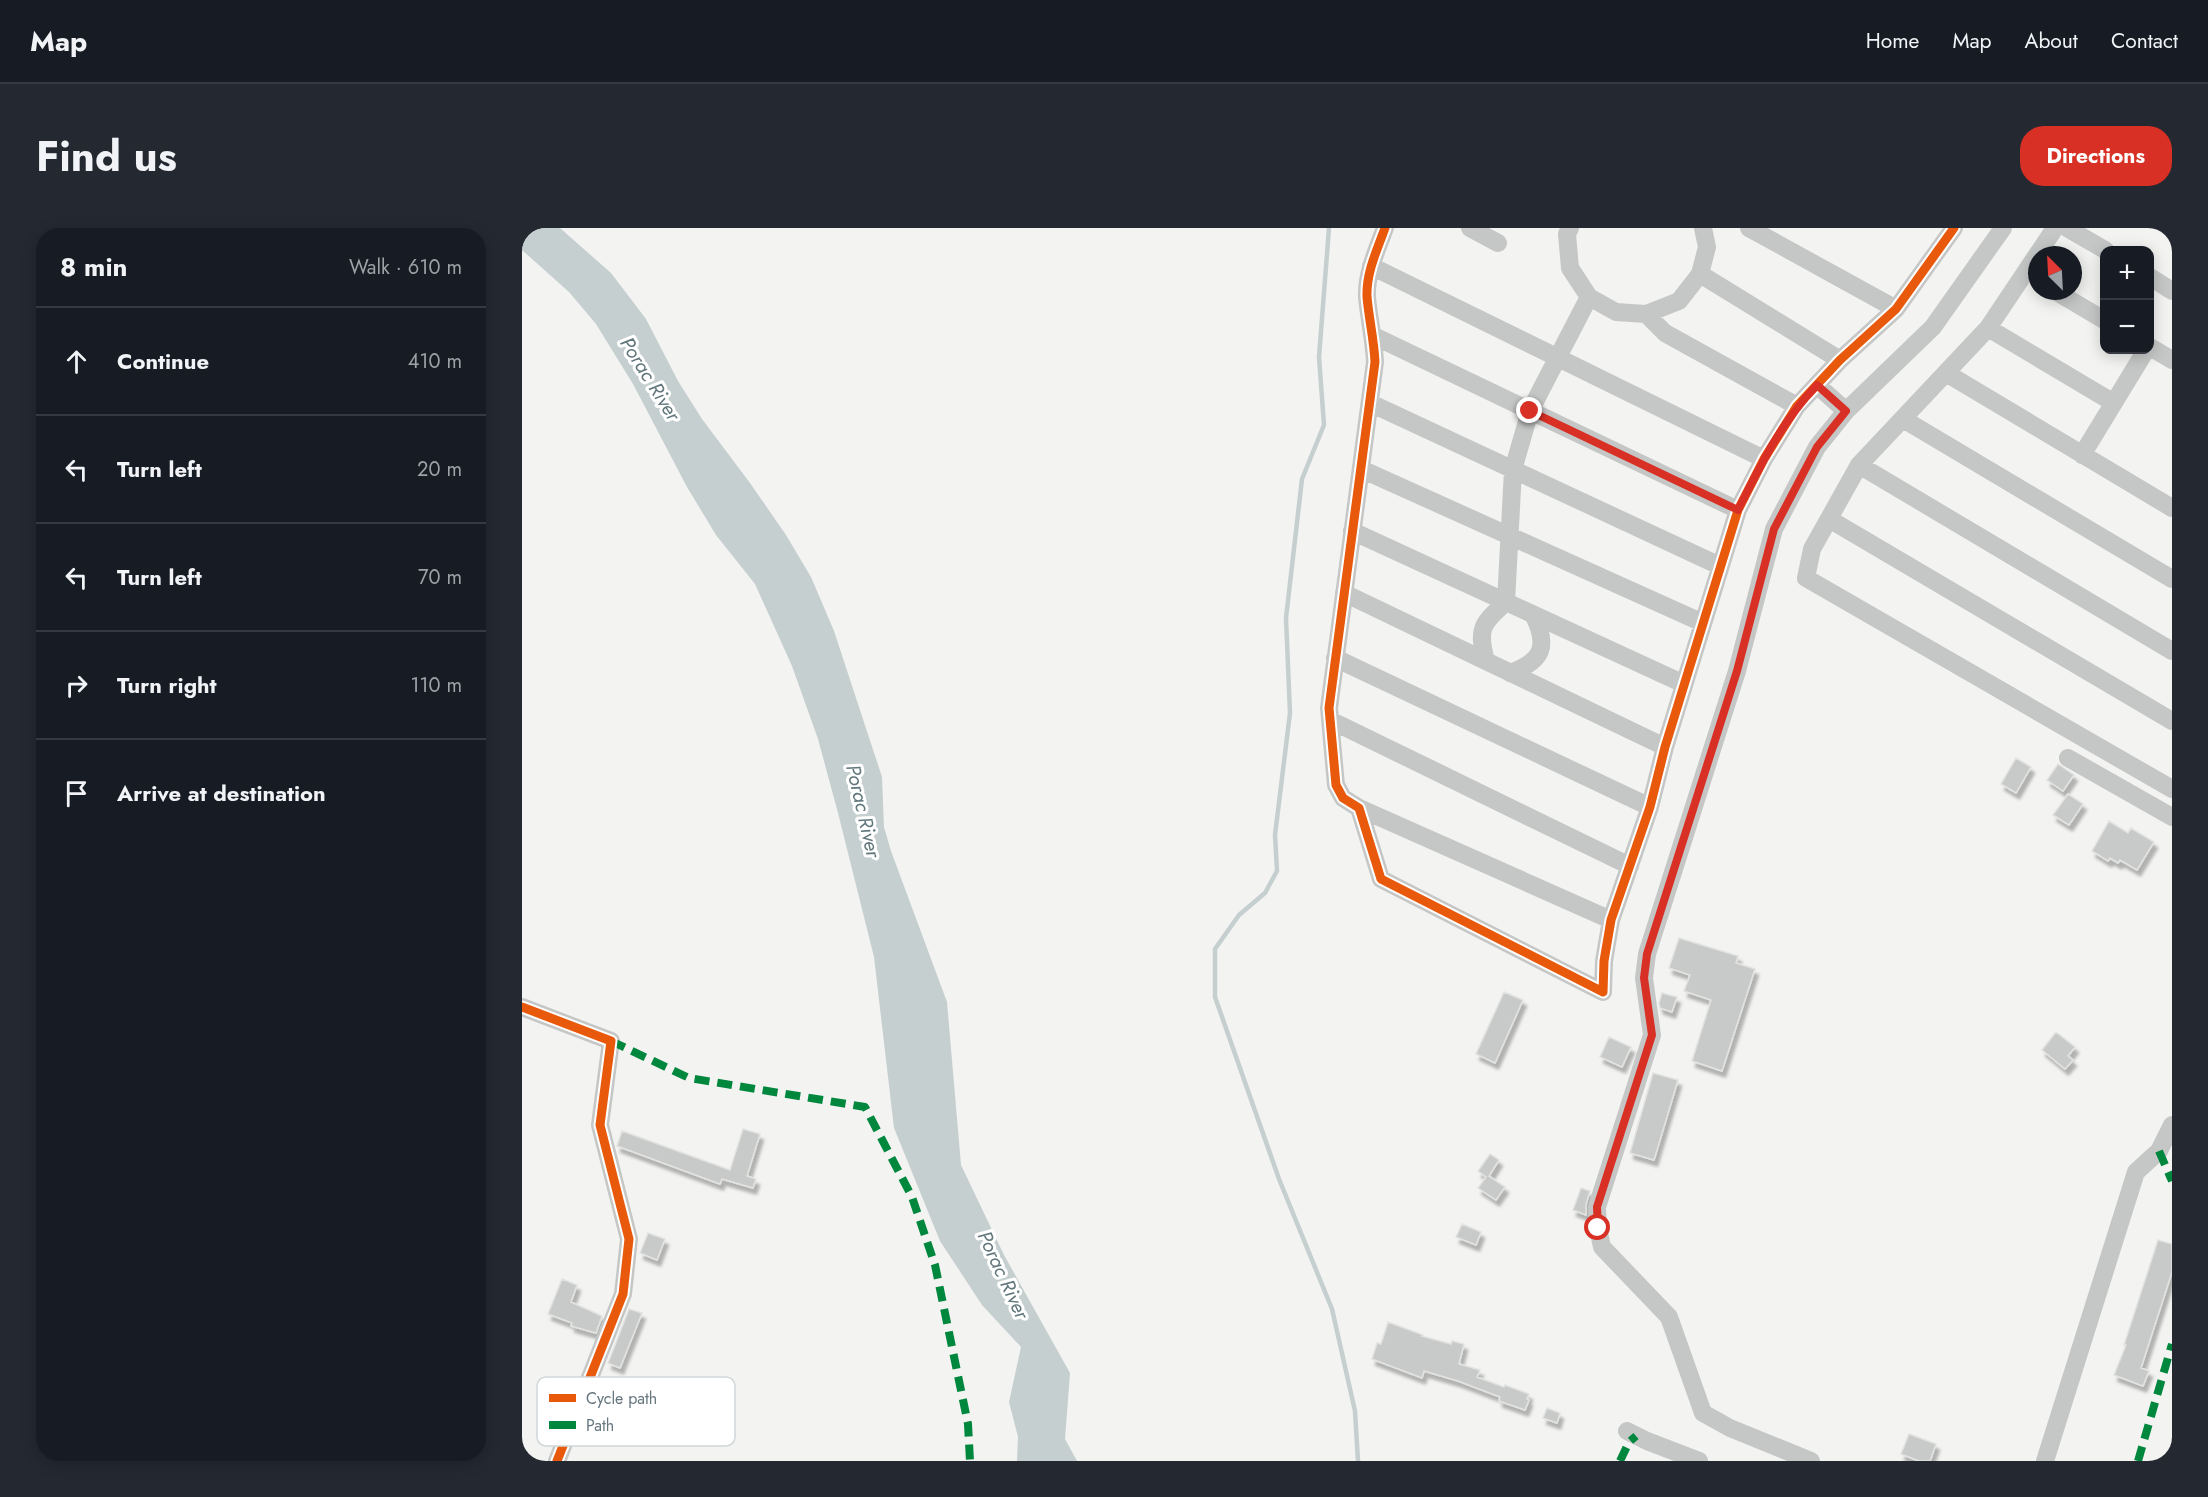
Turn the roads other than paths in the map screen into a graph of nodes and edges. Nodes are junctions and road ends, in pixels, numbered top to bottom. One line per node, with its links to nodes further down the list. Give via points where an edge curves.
1 (1384, 228): 13 (street)
2 (1470, 228): 10 (street)
3 (1570, 228): 18 (street, via 1570,268)
4 (1703, 228): 14 (street, via 1707,247)
5 (1749, 228): 20 (street)
6 (1954, 228): 20 (street)
7 (2003, 228): 36 (street, via 1933,327)
8 (2055, 228): 11 (street)
9 (2067, 228): 12 (street)
10 (1498, 243)
11 (2046, 246)
12 (2100, 248)
13 (1371, 266): 24 (street, via 1367,295); 27 (street)
14 (1700, 274): 21 (street, via 1678,301); 28 (street)
15 (2028, 280): 23 (street)
16 (2154, 280): 17 (street)
17 (2172, 291)
18 (1589, 297): 21 (street, via 1616,312); 27 (street)
19 (2070, 300): 22 (street)
20 (1896, 309): 28 (street)
21 (1646, 314): 34 (street, via 1665,333)
22 (2100, 318)
23 (1988, 328): 30 (street); 33 (street)
24 (1374, 336): 32 (street); 35 (street)
25 (2154, 351): 29 (street)
26 (2144, 354): 33 (street)
27 (1558, 358): 35 (street); 39 (street)
28 (1840, 360): 31 (street)
29 (2172, 360)
30 (1946, 373): 37 (street); 38 (street)
31 (1817, 385): 34 (street); 36 (street)
32 (1370, 403): 41 (street); 42 (street)
33 (2114, 403): 38 (street)
34 (1797, 406): 39 (street)
35 (1530, 411): 42 (street); 44 (street)
36 (1846, 411): 76 (street, via 1817,447 1774,529 1737,671 1647,954 1644,978 1652,1035 1597,1207 1602,1247 1669,1317 1702,1413)
37 (1903, 419): 40 (street); 49 (street)
38 (2082, 455): 43 (street)
39 (1764, 459): 44 (street)
40 (1859, 465): 45 (street); 54 (street)
41 (1361, 469): 46 (street); 47 (street)
42 (1514, 470): 47 (street); 48 (street)
43 (2170, 503)
44 (1738, 510): 48 (street)
45 (1829, 519): 60 (street); 63 (street, via 1812,549 1806,578)
46 (1353, 531): 50 (street); 51 (street)
47 (1510, 537): 51 (street); 53 (street)
48 (1720, 566): 53 (street)
49 (2172, 579)
50 (1344, 593): 55 (street); 56 (street)
51 (1506, 602): 52 (street); 56 (street, via 1482,628 1480,642)
52 (1533, 615): 57 (street, via 1543,640 1540,652 1533,662); 58 (street)
53 (1703, 623): 58 (street)
54 (2172, 651)
55 (1335, 658): 59 (street); 64 (street)
56 (1486, 661): 57 (street)
57 (1510, 673): 61 (street)
58 (1684, 684): 61 (street)
59 (1330, 720): 65 (street, via 1336,785 1343,798); 67 (street)
60 (2172, 722)
61 (1665, 747): 64 (street)
62 (2068, 758): 66 (street)
63 (2172, 789)
64 (1650, 807): 67 (street)
65 (1359, 808): 68 (street); 68 (street, via 1381,879 1603,992)
66 (2172, 817)
67 (1630, 866): 68 (street)
68 (1611, 920)
69 (522, 1007): 71 (street, via 611,1041 600,1125 629,1239 623,1294)
70 (2172, 1125): 77 (street, via 2158,1151 2136,1172)
71 (590, 1377)
72 (1627, 1431): 75 (street)
73 (563, 1446): 74 (street)
74 (557, 1461)
75 (1699, 1461)
76 (1811, 1461)
77 (2045, 1461)

